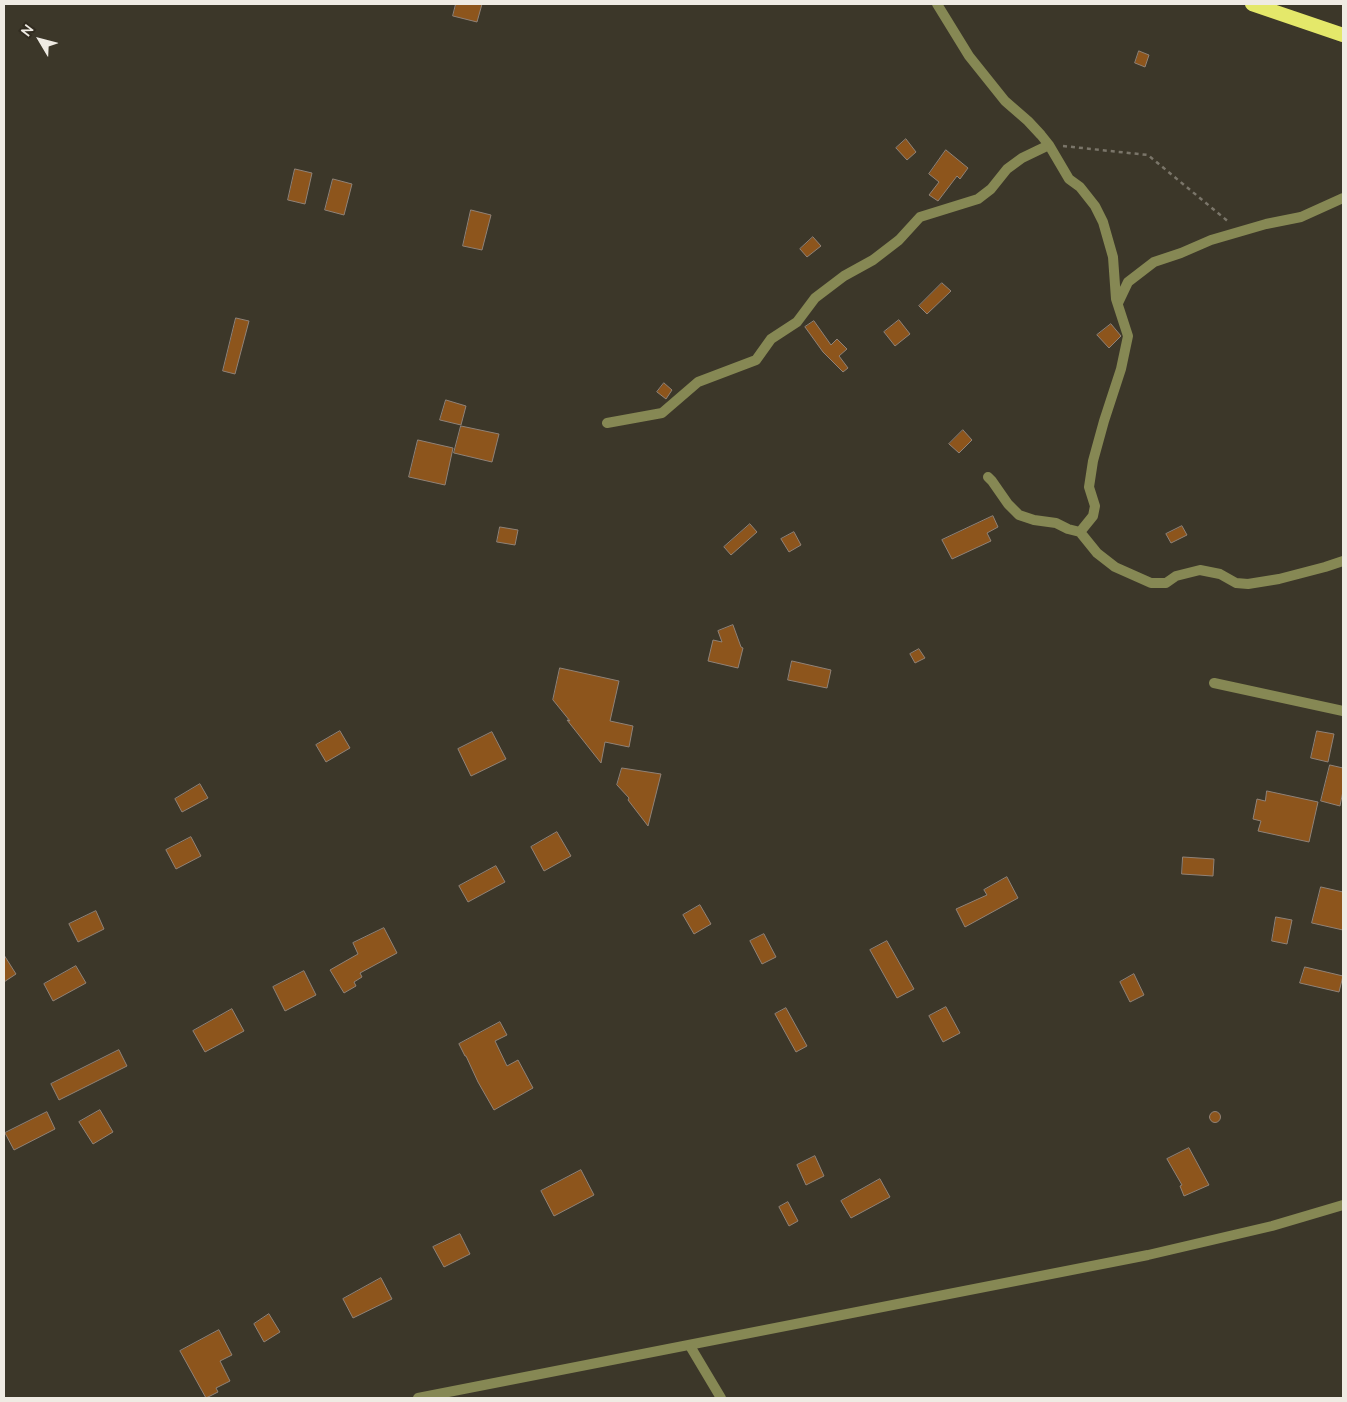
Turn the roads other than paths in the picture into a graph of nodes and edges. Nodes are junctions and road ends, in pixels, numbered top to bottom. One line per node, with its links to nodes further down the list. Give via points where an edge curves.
1 (937, 4): 4 (street, via 969,56 1005,101)
2 (1252, 4): 3 (highway)
3 (1343, 35)
4 (1049, 145): 6 (street, via 1069,179 1080,187 1103,222 1113,257); 7 (street, via 1007,169 978,199 920,217 873,260 844,276 815,298 797,322 771,338 756,360 698,382 662,413)
5 (1343, 198): 6 (street, via 1302,217 1240,231 1154,262 1128,282)
6 (1118, 304): 9 (street, via 1128,336 1093,461 1089,487 1095,506 1093,516)
7 (608, 423)
8 (988, 477): 9 (street, via 1019,515 1056,522)
9 (1080, 532): 10 (street, via 1097,553 1115,567 1151,583 1166,583 1176,576 1200,570 1248,584 1279,580)
10 (1343, 561)
11 (1214, 683): 12 (street)
12 (1343, 711)
13 (1343, 1205): 14 (street, via 1272,1226 1148,1255)
14 (690, 1346): 15 (street); 16 (street)
15 (418, 1398)
16 (721, 1398)

